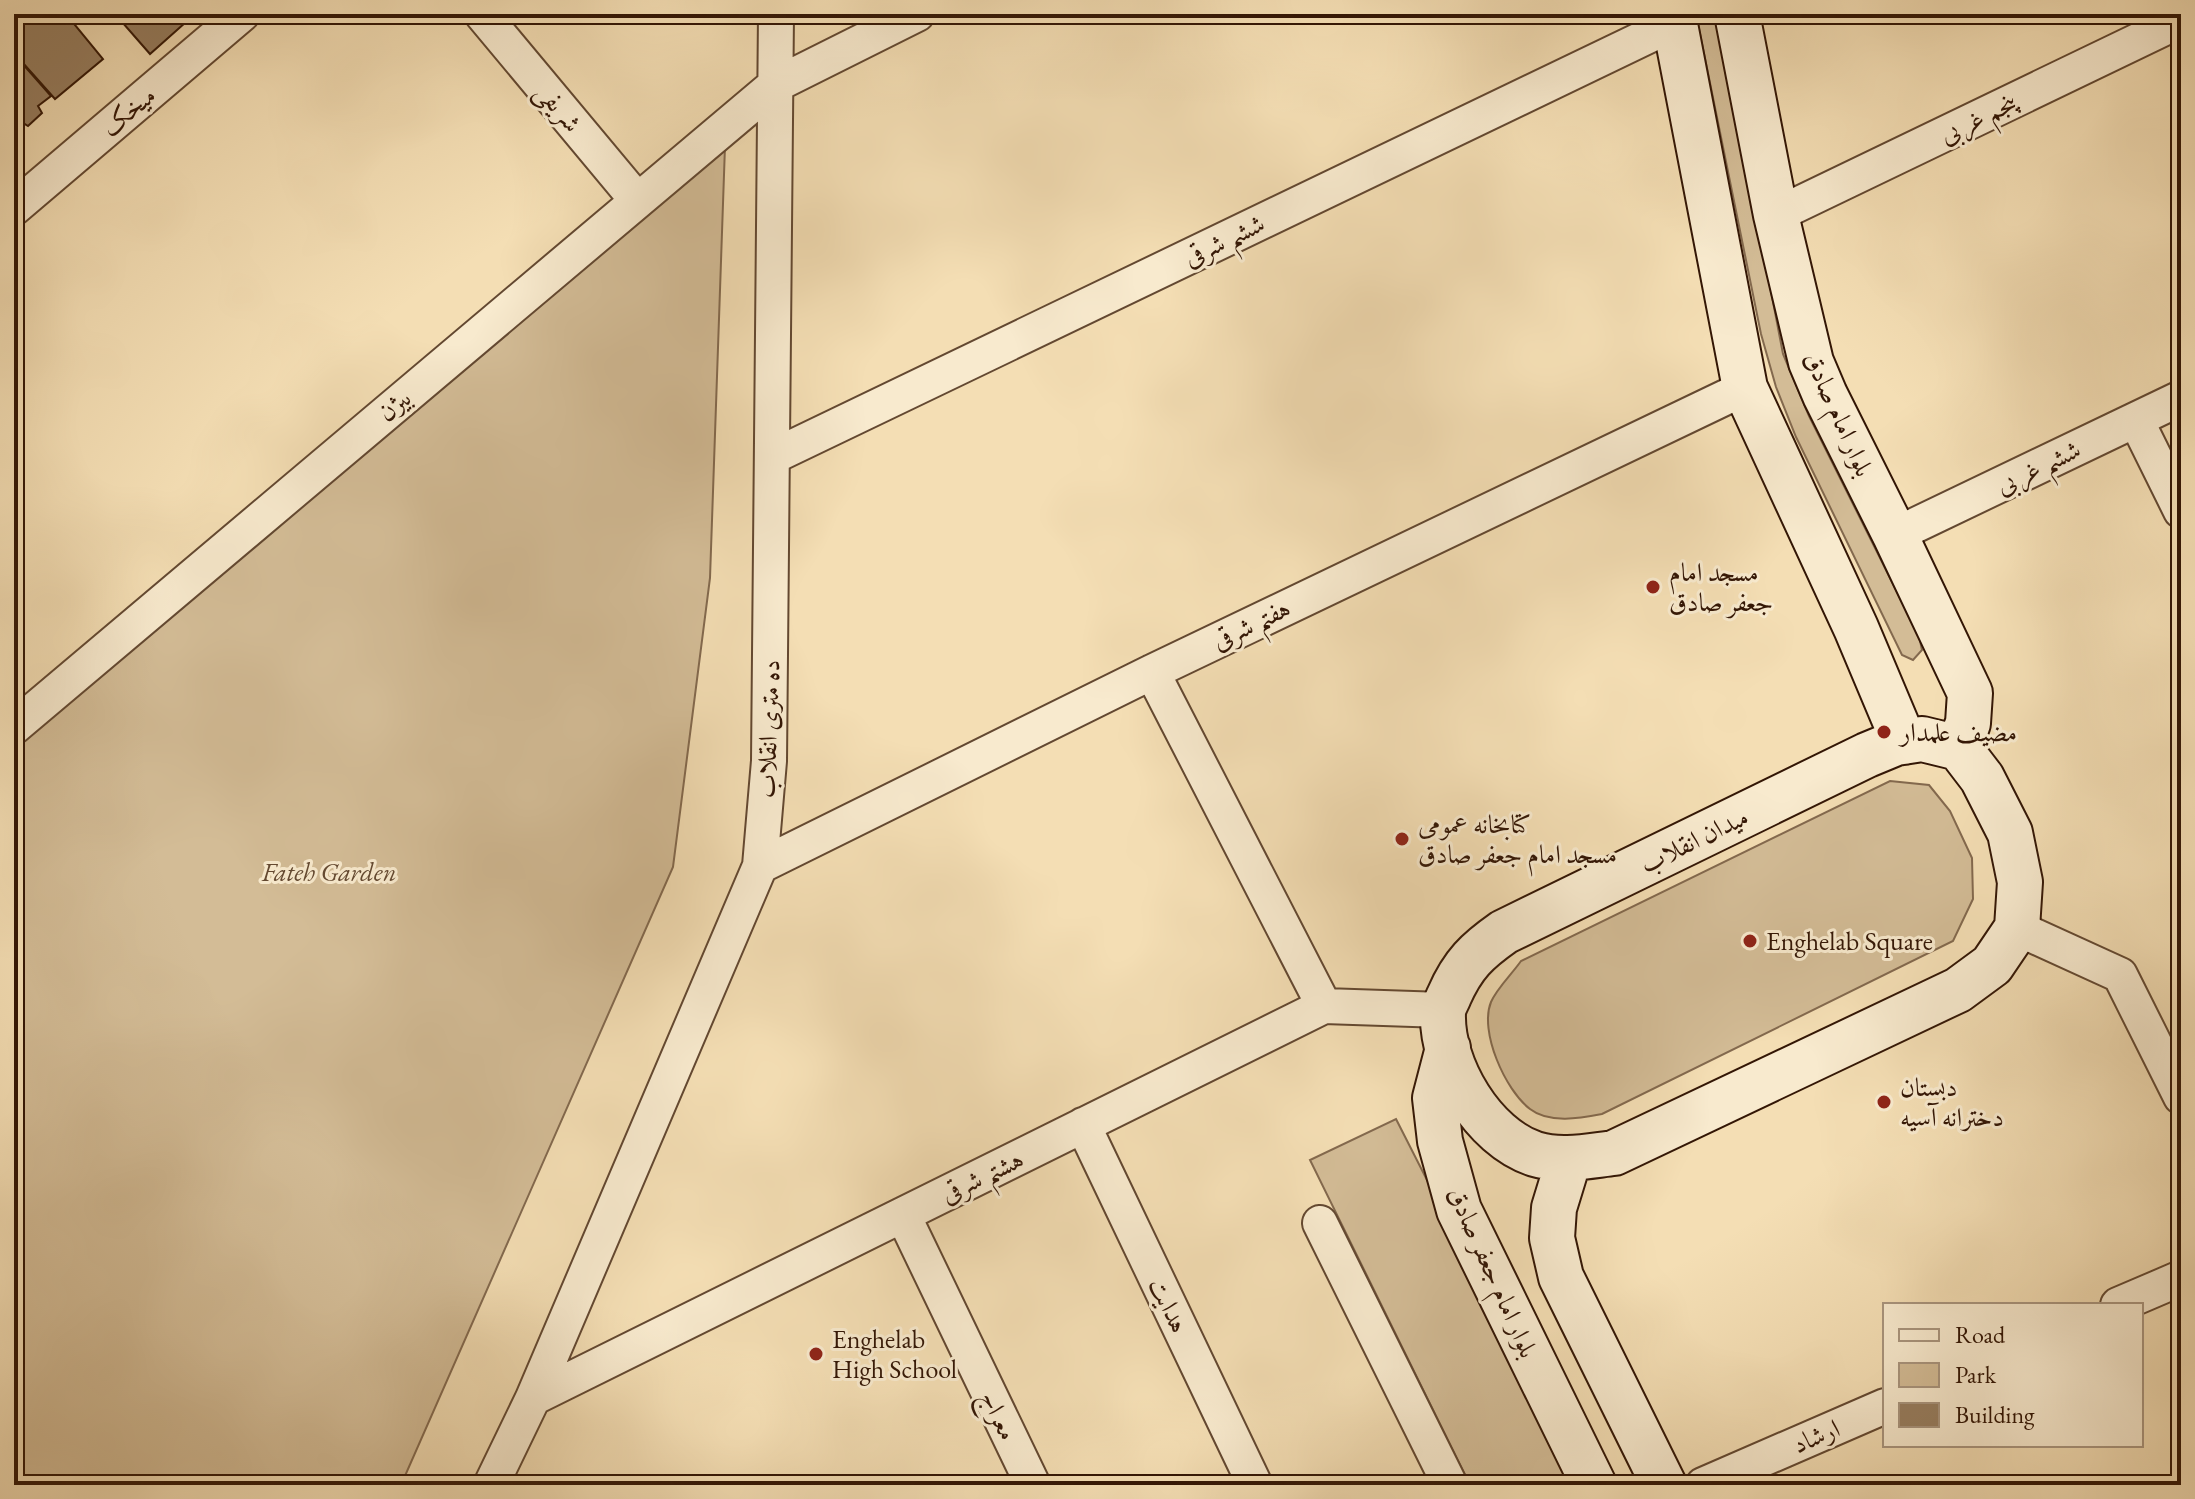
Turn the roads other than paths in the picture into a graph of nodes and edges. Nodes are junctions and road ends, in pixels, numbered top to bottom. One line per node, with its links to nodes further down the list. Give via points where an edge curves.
1 (242, 14): 10 (street, میخک)
2 (482, 14): 9 (street, شریفی)
3 (776, 14): 8 (street, ده متری انقلاب)
4 (917, 14): 8 (street, بیژن)
5 (1737, 14): 11 (main road, بلوار امام صادق)
6 (1674, 18): 12 (main road); 15 (street, ششم شرقی)
7 (2181, 20): 11 (street, پنجم غربی)
8 (775, 85): 9 (street, بیژن); 15 (street, ده متری انقلاب)
9 (637, 200): 19 (street, بیژن)
10 (14, 208)
11 (1776, 215): 17 (main road, بلوار امام صادق, via 1811,362)
12 (1745, 388): 18 (street, هفتم شرقی); 20 (main road)
13 (2181, 398): 14 (street, ششم غربی)
14 (2136, 420): 16 (street); 17 (street, ششم غربی)
15 (772, 457): 22 (street, ده متری انقلاب, via 769,761)
16 (2181, 511)
17 (1895, 535): 21 (main road, بلوار امام صادق, via 1970,693)
18 (1152, 672): 22 (street, هفتم شرقی); 24 (street)
19 (14, 727)
20 (1904, 742): 21 (main road, میدان انقلاب, via 1922,739); 25 (main road, میدان انقلاب, via 1867,755 1504,932 1478,950 1459,973)
21 (1959, 748): 23 (main road, via 1982,778 2010,833 2020,882)
22 (760, 866): 33 (street, ده متری انقلاب)
23 (2017, 928): 26 (street, via 2120,975); 28 (main road, via 1992,965 1958,990 1614,1153)
24 (1324, 1006): 25 (street, هشتم شرقی); 27 (street, هشتم شرقی)
25 (1445, 1029): 28 (main road, via 1473,1105 1492,1129 1534,1153); 39 (main road, بلوار امام جعفر صادق, via 1435,1098 1440,1141 1459,1210)
26 (2181, 1097)
27 (1083, 1125): 29 (street, هشتم شرقی); 37 (street, هدایت)
28 (1569, 1159): 40 (main road, via 1554,1208 1552,1238 1561,1277)
29 (903, 1215): 33 (street, هشتم شرقی); 36 (street, معراج)
30 (1320, 1223): 38 (street)
31 (2181, 1278): 32 (street)
32 (2123, 1303)
33 (533, 1398): 35 (street, ده متری انقلاب)
34 (1883, 1407): 41 (street, ارشاد)
35 (491, 1485)
36 (1033, 1485)
37 (1255, 1485)
38 (1450, 1485)
39 (1594, 1485)
40 (1664, 1485)
41 (1703, 1485)

